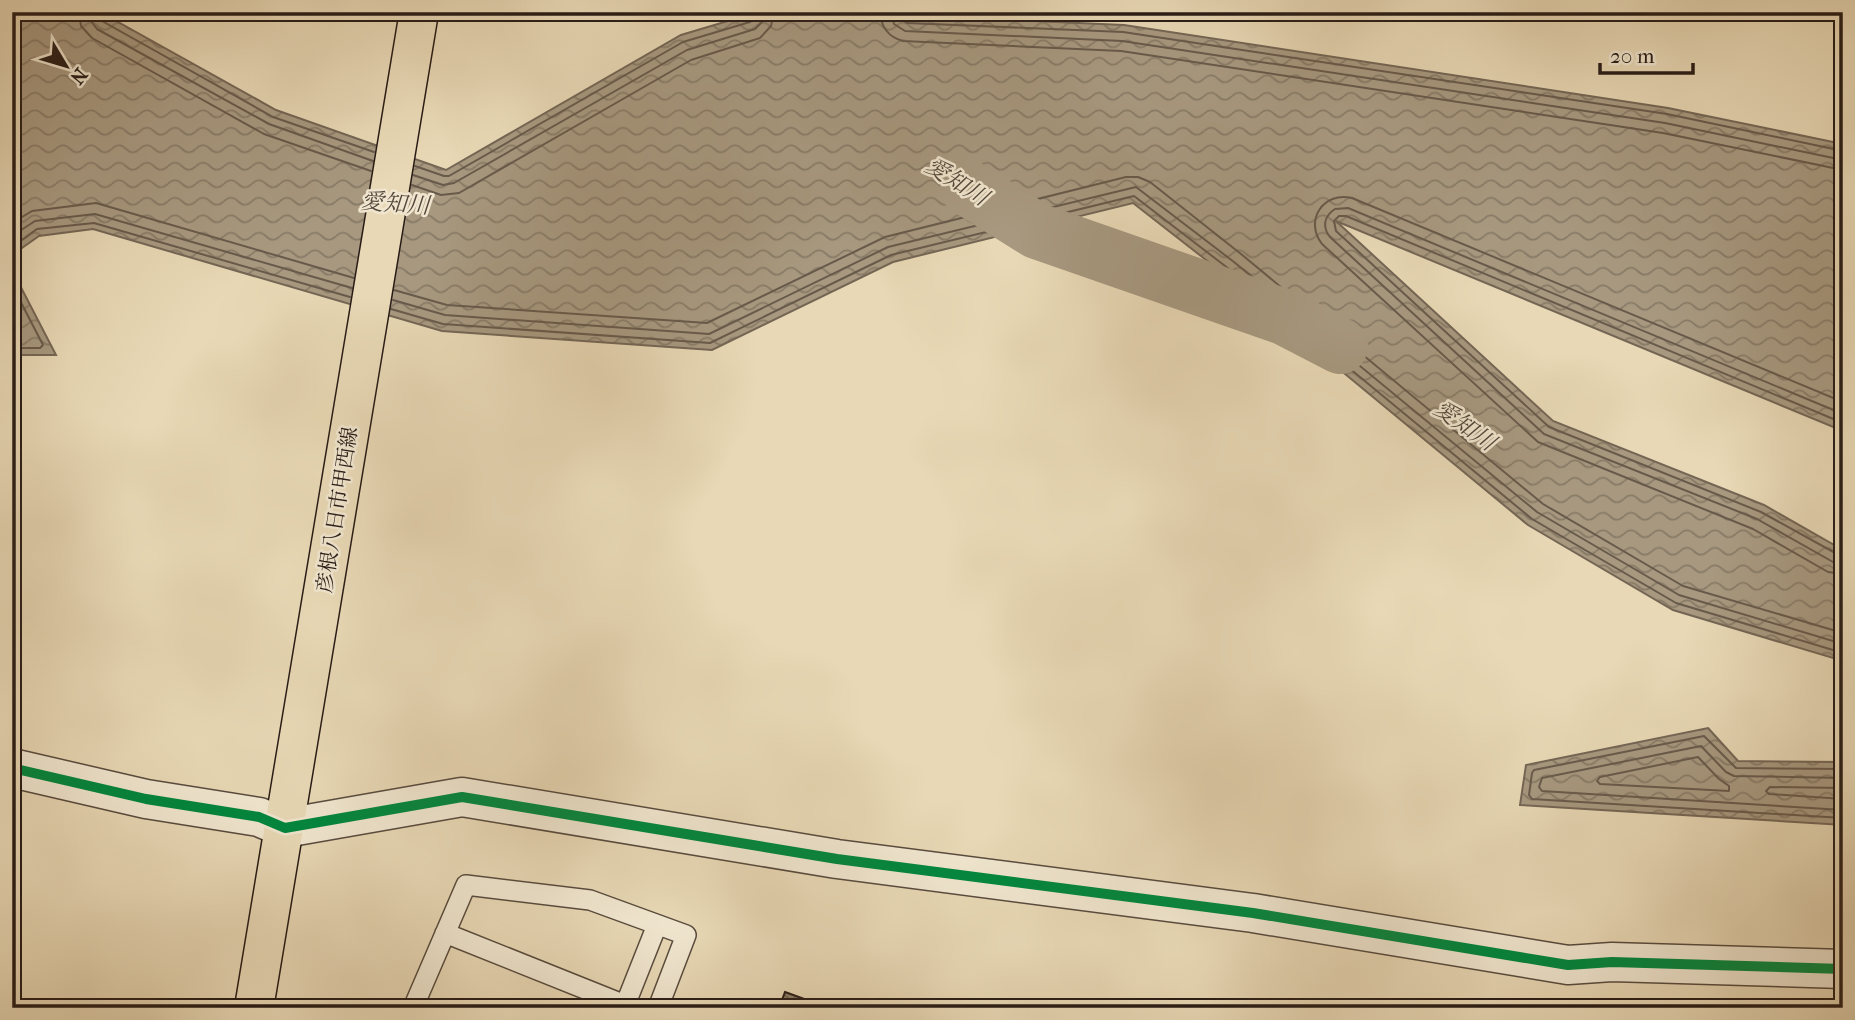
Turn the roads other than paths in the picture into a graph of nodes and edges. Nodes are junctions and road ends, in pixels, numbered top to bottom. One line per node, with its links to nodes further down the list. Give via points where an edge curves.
1 (419, 12): 3 (main road, 彦根八日市甲西線)
2 (12, 768): 3 (street, via 146,799 259,817)
3 (285, 828): 6 (street, via 462,797 837,859 1253,913 1569,965 1612,962); 8 (main road, 彦根八日市甲西線)
4 (657, 925): 5 (lane, via 590,900 466,885); 7 (lane); 10 (lane, via 686,935)
5 (445, 933): 7 (lane); 9 (lane)
6 (1843, 969)
7 (624, 1007)
8 (254, 1008)
9 (414, 1008)
10 (658, 1008)

